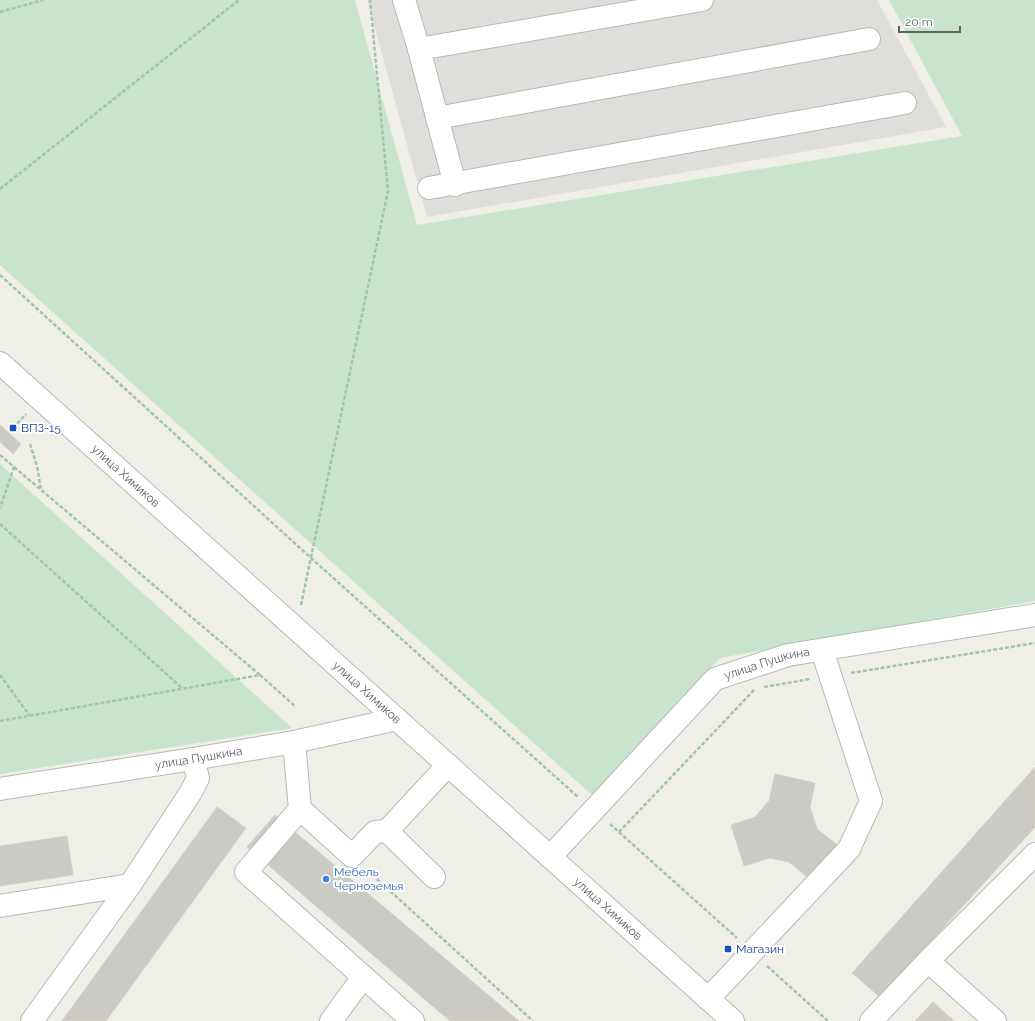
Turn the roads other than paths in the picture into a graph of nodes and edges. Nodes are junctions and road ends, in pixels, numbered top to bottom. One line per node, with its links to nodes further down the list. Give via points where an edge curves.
1 (404, 0): 4 (street)
2 (702, 0): 4 (street)
3 (869, 39): 6 (street)
4 (419, 49): 6 (street)
5 (905, 103): 7 (street)
6 (437, 118): 7 (street)
7 (455, 185): 8 (street)
8 (429, 188)
9 (0, 363): 12 (street, улица Химиков)
10 (1035, 615): 11 (street, улица Пушкина)
11 (822, 650): 20 (street, улица Пушкина, via 788,655 715,679); 26 (street, via 871,801 849,850 752,952)
12 (397, 719): 13 (street, улица Пушкина); 15 (street, улица Химиков)
13 (294, 742): 14 (street, улица Пушкина); 17 (street)
14 (193, 759): 16 (street, улица Пушкина); 22 (street, via 198,778 192,792)
15 (448, 765): 18 (street); 20 (street, улица Химиков)
16 (0, 789)
17 (300, 809): 18 (street, via 352,856 375,832); 25 (street, via 246,872)
18 (387, 831): 21 (street)
19 (1035, 854): 24 (street)
20 (550, 857): 26 (street, улица Химиков)
21 (434, 877)
22 (130, 885): 23 (street); 27 (street)
23 (0, 906)
24 (928, 961): 30 (street); 31 (street)
25 (363, 977): 28 (street); 29 (street)
26 (720, 1013)
27 (32, 1021)
28 (331, 1021)
29 (413, 1021)
30 (871, 1021)
31 (995, 1021)

